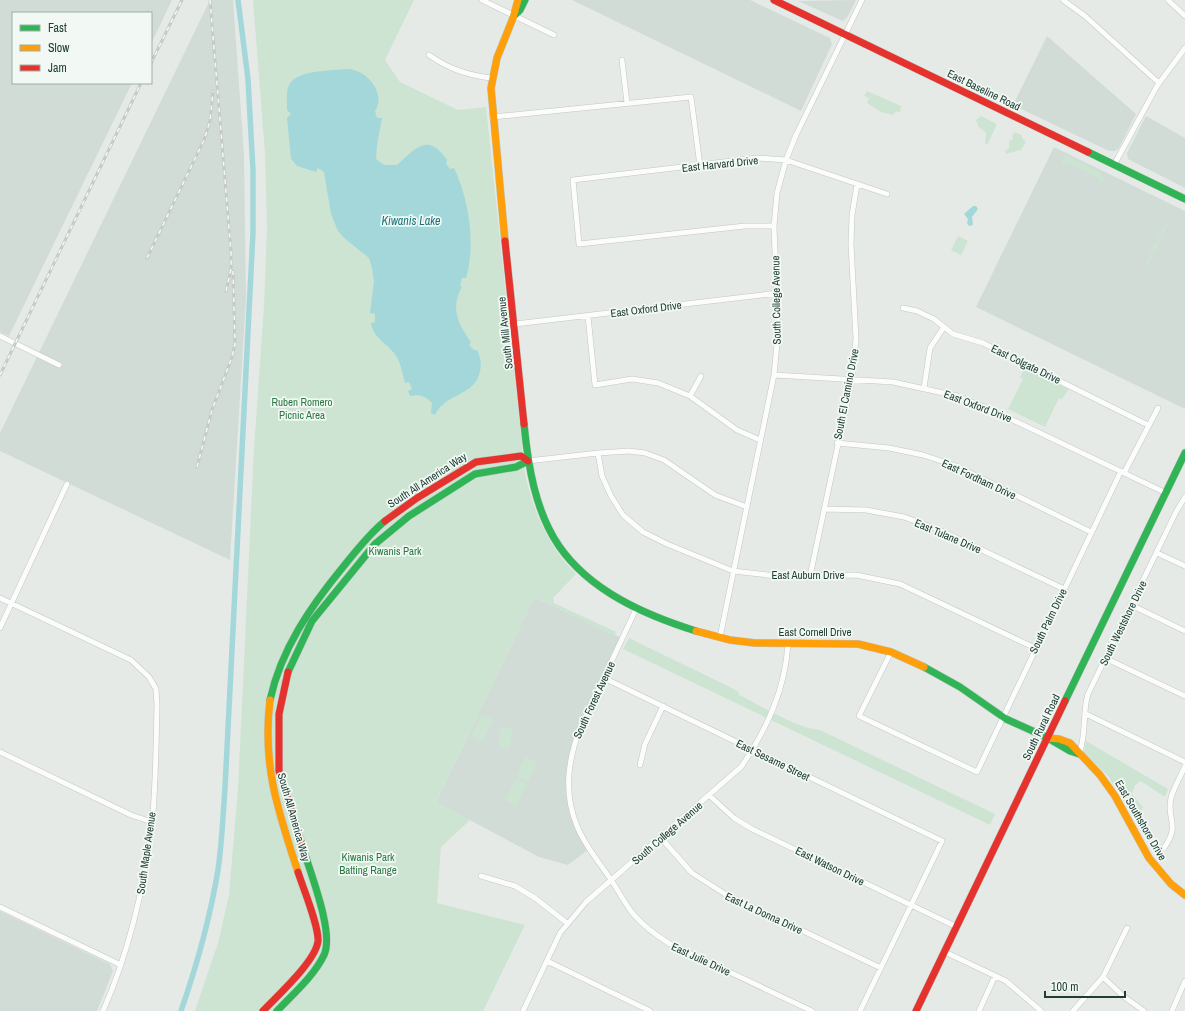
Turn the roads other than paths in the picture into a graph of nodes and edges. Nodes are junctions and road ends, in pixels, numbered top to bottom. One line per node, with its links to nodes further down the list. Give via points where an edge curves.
1 (482, 0): 8 (street)
2 (518, 0): 8 (street, South Mill Avenue)
3 (525, 0): 8 (street, South Mill Avenue)
4 (774, 0): 11 (street, East Baseline Road)
5 (862, 0): 11 (street, South College Avenue)
6 (1063, 0): 16 (street, via 1085,16)
7 (1168, 0): 9 (street)
8 (514, 16): 10 (street); 15 (street, South Mill Avenue, via 498,49)
9 (1185, 16)
10 (554, 35)
11 (844, 35): 19 (street, South College Avenue); 21 (street, East Baseline Road)
12 (1185, 48): 16 (street)
13 (429, 55): 15 (street, via 456,71)
14 (622, 60): 17 (street)
15 (491, 78): 18 (street, South Mill Avenue)
16 (1159, 83): 21 (street)
17 (627, 103): 18 (street); 20 (street, via 691,97)
18 (492, 117): 29 (street, South Mill Avenue)
19 (786, 160): 20 (street, East Harvard Drive, via 757,158); 22 (street, East Harvard Drive); 25 (street, South College Avenue, via 776,202)
20 (700, 166): 25 (street, East Harvard Drive, via 573,180 579,244 745,226)
21 (1114, 166): 24 (street, East Baseline Road)
22 (857, 185): 23 (street, East Harvard Drive); 35 (street, South El Camino Drive, via 851,244 856,339)
23 (887, 194)
24 (1185, 199)
25 (774, 226): 26 (street, South College Avenue)
26 (778, 293): 28 (street, East Oxford Drive); 33 (street, South College Avenue)
27 (903, 308): 30 (street, East Colgate Drive, via 917,311)
28 (588, 316): 29 (street, East Oxford Drive); 37 (street, via 595,384 632,379 658,383)
29 (515, 324): 45 (street, South Mill Avenue)
30 (944, 327): 36 (street, via 930,348); 39 (street, East Colgate Drive, via 953,334 983,343)
31 (0, 336): 32 (street)
32 (58, 364)
33 (774, 375): 35 (street, East Oxford Drive); 40 (street, South College Avenue)
34 (701, 376): 37 (street)
35 (852, 379): 36 (street, East Oxford Drive, via 893,382); 41 (street, South El Camino Drive)
36 (924, 388): 47 (street, East Oxford Drive, via 957,396 996,412)
37 (690, 396): 40 (street, via 737,430)
38 (1158, 408): 39 (street, South Palm Drive)
39 (1148, 425): 47 (street, South Palm Drive)
40 (760, 440): 51 (street, South College Avenue)
41 (837, 444): 52 (street, South El Camino Drive); 55 (street, East Fordham Drive, via 888,448 923,455 956,466)
42 (598, 453): 45 (street); 51 (street, via 646,453 664,460 715,495); 58 (street, East Auburn Drive, via 602,476 623,515 643,532)
43 (1185, 453): 49 (street, South Rural Road)
44 (506, 458): 45 (street, South All America Way, via 521,456); 46 (street); 53 (street, South All America Way, via 476,462)
45 (528, 461): 46 (street, South All America Way, via 522,466); 64 (street, South Mill Avenue, via 540,509 559,546 589,579 607,592)
46 (507, 468): 54 (street, South All America Way, via 475,474)
47 (1123, 472): 49 (street, East Oxford Drive); 55 (street, South Palm Drive)
48 (68, 484): 62 (street)
49 (1166, 493): 77 (street, South Rural Road)
50 (1184, 500): 56 (street, South Westshore Drive)
51 (747, 507): 58 (street, South College Avenue)
52 (824, 509): 59 (street, South El Camino Drive); 60 (street, East Tulane Drive, via 866,510 904,517 942,531)
53 (386, 520): 54 (street); 87 (street, South All America Way, via 360,546 309,609 287,645 276,676 269,708 267,743 272,787)
54 (392, 528): 86 (street, South All America Way, via 370,549 312,621 288,670 280,706 278,754 282,782)
55 (1091, 532): 60 (street, South Palm Drive)
56 (1157, 553): 57 (street); 63 (street, South Westshore Drive)
57 (1185, 566)
58 (733, 571): 59 (street, East Auburn Drive, via 776,576); 67 (street, South College Avenue)
59 (810, 576): 69 (street, East Auburn Drive, via 856,575 900,584)
60 (1064, 589): 69 (street, South Palm Drive)
61 (0, 598): 62 (street)
62 (12, 604): 65 (street); 85 (street, South Maple Avenue, via 131,660 149,677 156,689 157,705)
63 (1131, 605): 66 (street); 71 (street, South Westshore Drive)
64 (637, 607): 67 (street, East Cornell Drive, via 693,631); 72 (street, South Forest Avenue)
65 (0, 628)
66 (1185, 632)
67 (720, 637): 68 (street, East Cornell Drive, via 754,643)
68 (788, 644): 70 (street, East Cornell Drive, via 827,641 857,643); 78 (street, South College Avenue, via 786,668 779,694)
69 (1036, 648): 76 (street, South Palm Drive)
70 (891, 652): 76 (street, East Cornell Drive, via 960,687); 76 (street, South Palm Drive, via 859,716 977,772)
71 (1105, 658): 73 (street); 75 (street, South Westshore Drive, via 1088,694)
72 (604, 678): 74 (street, East Sesame Street); 91 (street, South Forest Avenue, via 580,726 568,772 570,799 577,826 589,849)
73 (1185, 696)
74 (663, 706): 78 (street, East Sesame Street); 82 (street, via 645,744)
75 (1086, 714): 80 (street, South Westshore Drive); 81 (street)
76 (1002, 717): 77 (street, East Cornell Drive)
77 (1048, 738): 80 (street, East Southshore Drive, via 1065,741 1075,747); 96 (street, South Rural Road)
78 (753, 750): 84 (street, South College Avenue, via 741,767); 93 (street, East Sesame Street, via 942,841)
79 (0, 752): 85 (street, via 131,815)
80 (1079, 754): 92 (street, East Southshore Drive, via 1106,782 1157,869)
81 (1185, 762)
82 (640, 765)
83 (1185, 766): 89 (street, via 1171,797 1173,830)
84 (710, 796): 88 (street, South College Avenue); 93 (street, East Watson Drive, via 734,818 752,829)
85 (152, 822): 100 (street, South Maple Avenue, via 140,894)
86 (297, 833): 87 (street); 106 (street, South All America Way, via 328,941 320,961)
87 (286, 836): 104 (street, South All America Way, via 318,941 312,958)
88 (661, 838): 91 (street, South College Avenue); 101 (street, East La Donna Drive, via 692,873 707,884)
89 (1164, 848)
90 (481, 876): 95 (street, via 514,886 536,898)
91 (612, 881): 95 (street, South College Avenue, via 586,902); 112 (street, East Julie Drive, via 634,915 654,934)
92 (1185, 894)
93 (911, 905): 96 (street, East Watson Drive); 101 (street)
94 (0, 907): 100 (street)
95 (567, 923): 99 (street, South College Avenue)
96 (957, 926): 98 (street, South Rural Road)
97 (1127, 928): 103 (street)
98 (945, 952): 102 (street); 114 (street, South Rural Road)
99 (547, 961): 110 (street, South College Avenue); 111 (street)
100 (121, 965): 107 (street, South Maple Avenue)
101 (881, 968): 113 (street)
102 (995, 976): 115 (street); 116 (street, via 1014,987)
103 (1104, 977): 117 (street); 118 (street, via 1123,996)
104 (292, 979): 106 (street); 108 (street, South All America Way)
105 (1185, 981): 119 (street)
106 (300, 986): 109 (street, South All America Way)
107 (103, 1011)
108 (263, 1011)
109 (277, 1011)
110 (523, 1011)
111 (650, 1011)
112 (812, 1011)
113 (860, 1011)
114 (916, 1011)
115 (979, 1011)
116 (1041, 1011)
117 (1073, 1011)
118 (1144, 1011)
119 (1172, 1011)

